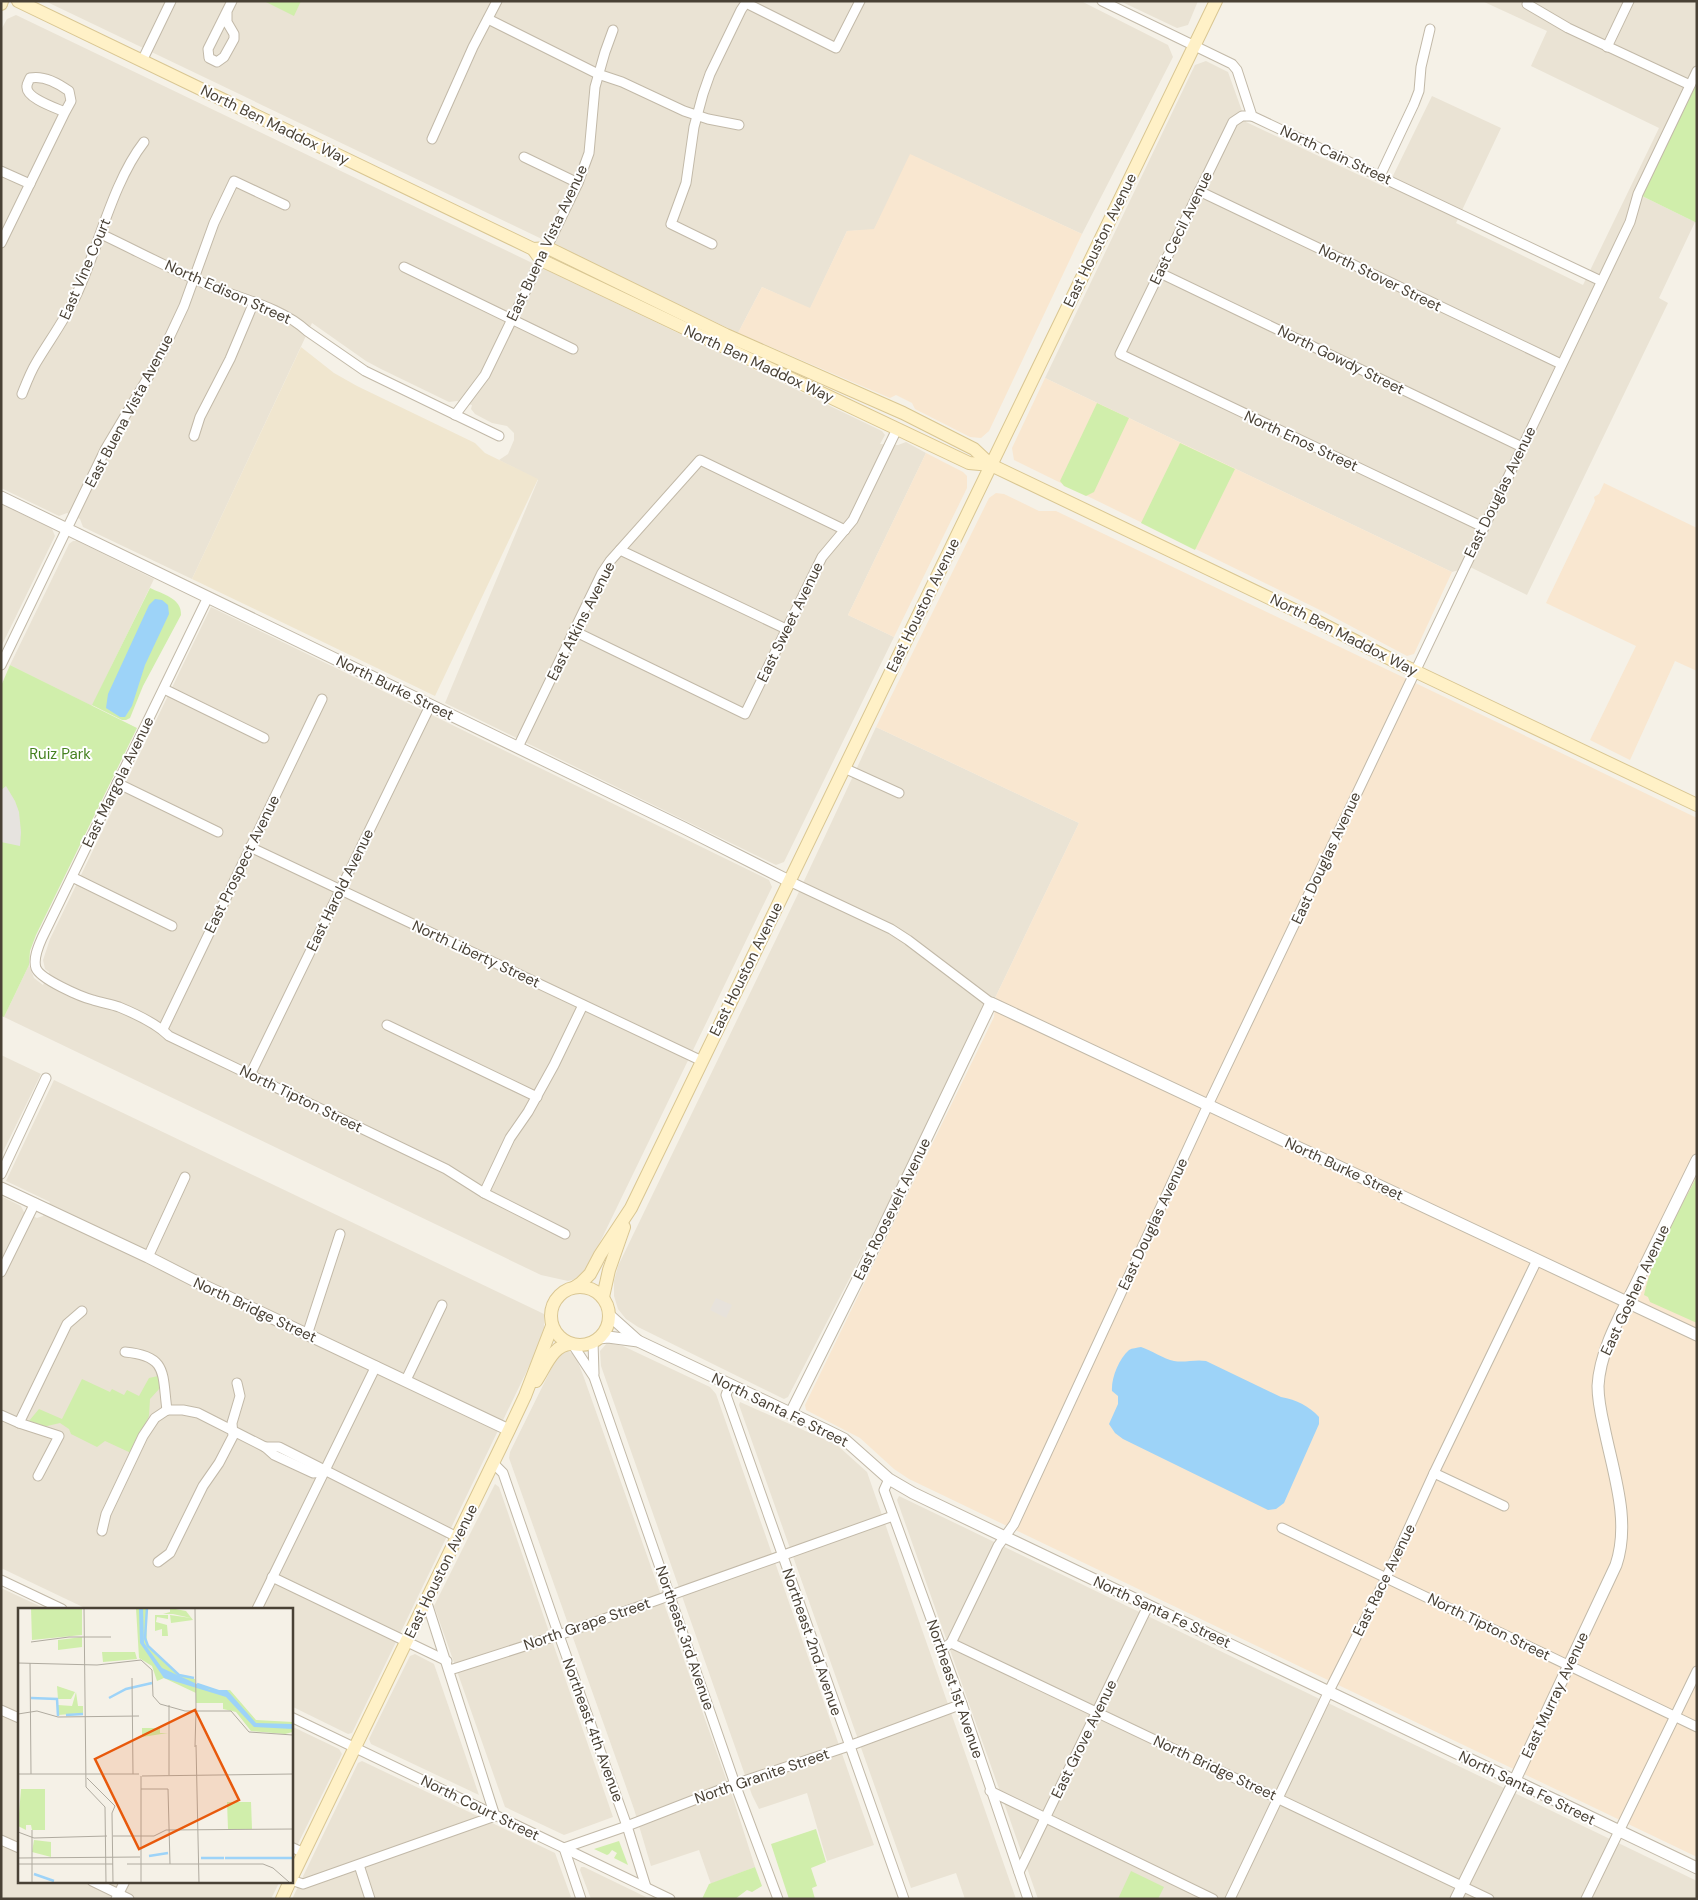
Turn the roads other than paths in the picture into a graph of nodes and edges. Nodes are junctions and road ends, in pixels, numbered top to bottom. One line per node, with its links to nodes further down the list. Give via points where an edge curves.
1 (18, 1): 17 (main road, North Ben Maddox Way)
2 (171, 1): 17 (street)
3 (232, 1): 11 (street)
4 (497, 1): 12 (street)
5 (860, 1): 9 (street, via 836,48)
6 (1102, 1): 15 (street)
7 (1216, 1): 15 (main road, East Houston Avenue)
8 (1629, 1): 16 (street)
9 (746, 2): 22 (street, via 710,74)
10 (1528, 3): 16 (street)
11 (227, 11): 11 (street, via 208,49 209,58 217,62 224,57 234,39 227,22)
12 (488, 19): 19 (street); 25 (street, via 452,90)
13 (1430, 28): 29 (street, via 1416,98)
14 (613, 30): 19 (street, East Buena Vista Avenue)
15 (1195, 45): 23 (street, via 1235,67); 55 (main road, East Houston Avenue)
16 (1607, 47): 20 (street)
17 (142, 61): 38 (main road, North Ben Maddox Way)
18 (1697, 71): 20 (street, East Douglas Avenue)
19 (598, 74): 22 (street); 30 (street, East Buena Vista Avenue, via 588,153)
20 (1690, 85): 43 (street, East Douglas Avenue)
21 (65, 112): 21 (street, via 71,101 69,91 38,76 30,78 27,86 32,97); 31 (street)
22 (697, 116): 24 (street); 36 (street, via 686,183 670,224)
23 (1252, 116): 29 (street, North Cain Street); 32 (street, East Cecil Avenue, via 1242,116 1233,122)
24 (739, 125)
25 (432, 139)
26 (144, 142): 34 (street, East Vine Court, via 131,162)
27 (524, 157): 30 (street)
28 (1, 170): 31 (street)
29 (1380, 176): 43 (street, North Cain Street)
30 (578, 183): 37 (street, East Buena Vista Avenue)
31 (30, 184): 35 (street)
32 (1199, 191): 41 (street, East Cecil Avenue); 48 (street, North Stover Street)
33 (285, 205): 42 (street, East Buena Vista Avenue, via 234,181)
34 (101, 234): 42 (street, North Edison Street); 49 (street, East Vine Court, via 75,298 35,364)
35 (1, 243)
36 (712, 244)
37 (548, 248): 38 (main road, North Ben Maddox Way); 39 (street, East Buena Vista Avenue); 55 (main road, North Ben Maddox Way, via 726,334 903,412 974,449)
38 (533, 249): 39 (main road, North Ben Maddox Way)
39 (542, 260): 45 (street, East Buena Vista Avenue); 51 (main road, North Ben Maddox Way)
40 (404, 267): 45 (street)
41 (1160, 273): 47 (street, East Cecil Avenue); 54 (street, North Gowdy Street)
42 (194, 278): 44 (street, North Edison Street); 58 (street, East Buena Vista Avenue, via 169,338 106,448)
43 (1601, 281): 48 (street, East Douglas Avenue)
44 (254, 302): 50 (street, North Edison Street, via 299,324 365,371); 52 (street)
45 (512, 320): 46 (street); 50 (street, East Buena Vista Avenue, via 485,375)
46 (573, 349)
47 (1120, 354): 57 (street, North Enos Street)
48 (1561, 364): 54 (street, East Douglas Avenue)
49 (22, 394)
50 (455, 415): 53 (street, North Edison Street)
51 (897, 429): 55 (main road, North Ben Maddox Way, via 969,463); 59 (street, East Sweet Avenue, via 853,520)
52 (194, 436)
53 (499, 436)
54 (1522, 447): 57 (street, East Douglas Avenue)
55 (991, 465): 67 (main road, North Ben Maddox Way, via 1308,616); 73 (main road, East Houston Avenue)
56 (1, 496): 58 (street, North Burke Street)
57 (1483, 527): 67 (street, East Douglas Avenue)
58 (67, 529): 61 (street, North Burke Street); 65 (street, East Buena Vista Avenue)
59 (845, 530): 60 (street, East Atkins Avenue, via 700,460); 62 (street, East Sweet Avenue, via 822,557)
60 (620, 550): 62 (street); 63 (street, East Atkins Avenue, via 602,573)
61 (208, 596): 68 (street, East Margola Avenue); 70 (street, North Burke Street)
62 (786, 629): 63 (street, East Sweet Avenue, via 745,714)
63 (574, 631): 72 (street, East Atkins Avenue)
64 (1, 642): 65 (street)
65 (10, 646): 66 (street, East Buena Vista Avenue)
66 (1, 665)
67 (1415, 671): 76 (main road, North Ben Maddox Way); 92 (street, East Douglas Avenue)
68 (164, 689): 71 (street); 74 (street, East Margola Avenue)
69 (322, 699): 78 (street, East Prospect Avenue)
70 (430, 706): 72 (street, North Burke Street); 81 (street, East Harold Avenue)
71 (264, 738)
72 (518, 747): 80 (street, North Burke Street)
73 (844, 768): 75 (street); 80 (main road, East Houston Avenue)
74 (117, 783): 77 (street); 79 (street, East Margola Avenue)
75 (899, 793)
76 (1697, 805)
77 (218, 832)
78 (250, 847): 81 (street, North Liberty Street); 87 (street, East Prospect Avenue)
79 (72, 877): 82 (street); 83 (street, East Margola Avenue, via 38,949)
80 (789, 881): 84 (street, via 890,929); 88 (main road, East Houston Avenue)
81 (340, 890): 85 (street, North Liberty Street); 89 (street, East Harold Avenue)
82 (172, 926)
83 (36, 969): 87 (street, North Tipton Street, via 45,978 78,994 118,1007)
84 (991, 1003): 92 (street, North Burke Street); 125 (street, East Roosevelt Avenue)
85 (583, 1005): 88 (street, North Liberty Street); 91 (street)
86 (387, 1025): 91 (street)
87 (163, 1029): 89 (street, North Tipton Street, via 169,1036)
88 (702, 1061): 99 (main road, East Houston Avenue)
89 (250, 1075): 97 (street, North Tipton Street, via 446,1169)
90 (46, 1078): 94 (street)
91 (537, 1096): 97 (street, via 510,1138)
92 (1208, 1106): 103 (street, North Burke Street); 141 (street, East Douglas Avenue, via 1014,1524)
93 (1697, 1160): 107 (street, East Goshen Avenue)
94 (1, 1174)
95 (185, 1177): 102 (street)
96 (1, 1188): 98 (street, North Bridge Street)
97 (484, 1193): 101 (street, North Tipton Street)
98 (35, 1204): 102 (street, North Bridge Street); 104 (street)
99 (631, 1208): 105 (main road, East Houston Avenue, via 590,1274); 106 (main road, East Houston Avenue, via 609,1270)
100 (340, 1234): 112 (street)
101 (565, 1234)
102 (148, 1257): 112 (street, North Bridge Street)
103 (1537, 1260): 107 (street, North Burke Street); 132 (street, East Race Avenue)
104 (1, 1272)
105 (575, 1287): 106 (main road, via 591,1288); 111 (main road, via 556,1298 550,1316)
106 (603, 1298): 110 (main road)
107 (1627, 1303): 113 (street, North Burke Street); 135 (street, East Goshen Avenue, via 1601,1363 1598,1387)
108 (442, 1305): 120 (street)
109 (82, 1312): 127 (street, via 67,1324)
110 (609, 1315): 114 (main road, via 608,1324); 115 (street, North Santa Fe Street)
111 (552, 1326): 116 (main road, via 556,1334); 123 (main road, East Houston Avenue)
112 (307, 1335): 118 (street, North Bridge Street)
113 (1697, 1335)
114 (596, 1340): 115 (street, North Santa Fe Street, via 608,1337); 116 (main road, via 583,1345); 119 (street, Northeast 3rd Avenue, via 592,1356)
115 (638, 1341): 122 (street, North Santa Fe Street)
116 (572, 1344): 119 (street, Northeast 3rd Avenue); 123 (main road, East Houston Avenue, via 564,1344 557,1349)
117 (124, 1352): 124 (street, via 143,1354 155,1361 162,1371)
118 (376, 1366): 120 (street, North Bridge Street); 131 (street)
119 (594, 1377): 147 (street, Northeast 3rd Avenue)
120 (406, 1380): 129 (street, North Bridge Street)
121 (237, 1383): 128 (street, via 240,1396)
122 (730, 1384): 125 (street, North Santa Fe Street); 142 (street, Northeast 2nd Avenue, via 726,1395)
123 (526, 1396): 129 (main road, East Houston Avenue)
124 (167, 1410): 128 (street, via 198,1414); 139 (street, via 155,1418 143,1436 106,1514)
125 (791, 1413): 134 (street, North Santa Fe Street, via 844,1439)
126 (1, 1415): 127 (street)
127 (19, 1423): 133 (street, via 59,1436)
128 (232, 1430): 131 (street, via 313,1473); 143 (street, via 233,1436 203,1486 170,1553)
129 (510, 1430): 130 (main road, East Houston Avenue)
130 (493, 1463): 140 (main road, East Houston Avenue); 152 (street, Northeast 4th Avenue, via 504,1473)
131 (324, 1472): 140 (street); 144 (street)
132 (1434, 1473): 136 (street); 145 (street, East Race Avenue)
133 (38, 1476)
134 (889, 1479): 137 (street, Northeast 1st Avenue, via 884,1490); 141 (street, North Santa Fe Street)
135 (1616, 1484): 156 (street, East Murray Avenue, via 1623,1517 1622,1550)
136 (1504, 1506)
137 (893, 1516): 142 (street, North Grape Street); 155 (street, Northeast 1st Avenue)
138 (1282, 1528): 145 (street, North Tipton Street)
139 (102, 1531)
140 (458, 1537): 148 (main road, East Houston Avenue)
141 (1004, 1538): 149 (street, North Santa Fe Street); 154 (street, East Douglas Avenue)
142 (782, 1557): 147 (street, North Grape Street); 167 (street, Northeast 2nd Avenue)
143 (158, 1562)
144 (272, 1577): 151 (street); 153 (street)
145 (1386, 1578): 156 (street, North Tipton Street); 159 (street, East Race Avenue)
146 (1, 1580): 150 (street)
147 (671, 1595): 152 (street, North Grape Street); 170 (street, Northeast 3rd Avenue)
148 (427, 1603): 153 (main road, East Houston Avenue); 157 (street)
149 (1148, 1606): 159 (street, North Santa Fe Street); 162 (street, East Grove Avenue)
150 (60, 1608)
151 (257, 1608)
152 (559, 1635): 157 (street, North Grape Street); 175 (street, Northeast 4th Avenue)
153 (408, 1641): 157 (street); 168 (main road, East Houston Avenue)
154 (951, 1643): 155 (street); 162 (street, North Bridge Street)
155 (942, 1649): 160 (street, Northeast 1st Avenue)
156 (1568, 1665): 163 (street, North Tipton Street); 169 (street, East Murray Avenue)
157 (448, 1666): 173 (street)
158 (1697, 1671): 163 (street)
159 (1329, 1691): 169 (street, North Santa Fe Street); 172 (street, East Race Avenue)
160 (962, 1704): 167 (street, North Granite Street); 171 (street, Northeast 1st Avenue)
161 (1, 1710): 165 (street)
162 (1096, 1712): 172 (street, North Bridge Street); 174 (street, East Grove Avenue)
163 (1674, 1716): 166 (street, North Tipton Street); 176 (street)
164 (292, 1717): 168 (street, North Court Street)
165 (18, 1718)
166 (1697, 1727)
167 (849, 1746): 170 (street, North Granite Street); 200 (street, Northeast 2nd Avenue)
168 (356, 1747): 173 (street, North Court Street); 181 (main road, East Houston Avenue)
169 (1514, 1782): 176 (street, North Santa Fe Street); 190 (street, East Murray Avenue)
170 (735, 1784): 175 (street, North Granite Street); 199 (street, Northeast 3rd Avenue)
171 (990, 1791): 174 (street); 184 (street, Northeast 1st Avenue)
172 (1279, 1798): 190 (street, North Bridge Street); 202 (street, East Race Avenue)
173 (496, 1816): 180 (street, North Court Street); 182 (street)
174 (1046, 1818): 184 (street, East Grove Avenue); 201 (street)
175 (627, 1826): 180 (street, North Granite Street); 191 (street, Northeast 4th Avenue)
176 (1618, 1832): 183 (street, North Santa Fe Street); 205 (street)
177 (1, 1840): 179 (street)
178 (292, 1847): 181 (street)
179 (18, 1848)
180 (564, 1848): 191 (street, North Court Street); 197 (street)
181 (304, 1853): 185 (main road, East Houston Avenue)
182 (359, 1865): 186 (street, via 303,1884); 196 (street)
183 (1697, 1868)
184 (1019, 1872): 193 (street, Northeast 1st Avenue)
185 (292, 1878)
186 (292, 1880)
187 (94, 1882): 192 (street)
188 (125, 1882): 192 (street)
189 (290, 1882): 195 (main road, East Houston Avenue)
190 (1462, 1886): 203 (street, East Murray Avenue); 204 (street, North Bridge Street)
191 (646, 1887): 198 (street, North Court Street)
192 (118, 1896): 194 (street)
193 (1026, 1898)
194 (129, 1899)
195 (282, 1899)
196 (370, 1899)
197 (581, 1899)
198 (670, 1899)
199 (778, 1899)
200 (904, 1899)
201 (1213, 1899)
202 (1230, 1899)
203 (1456, 1899)
204 (1489, 1899)
205 (1586, 1899)

